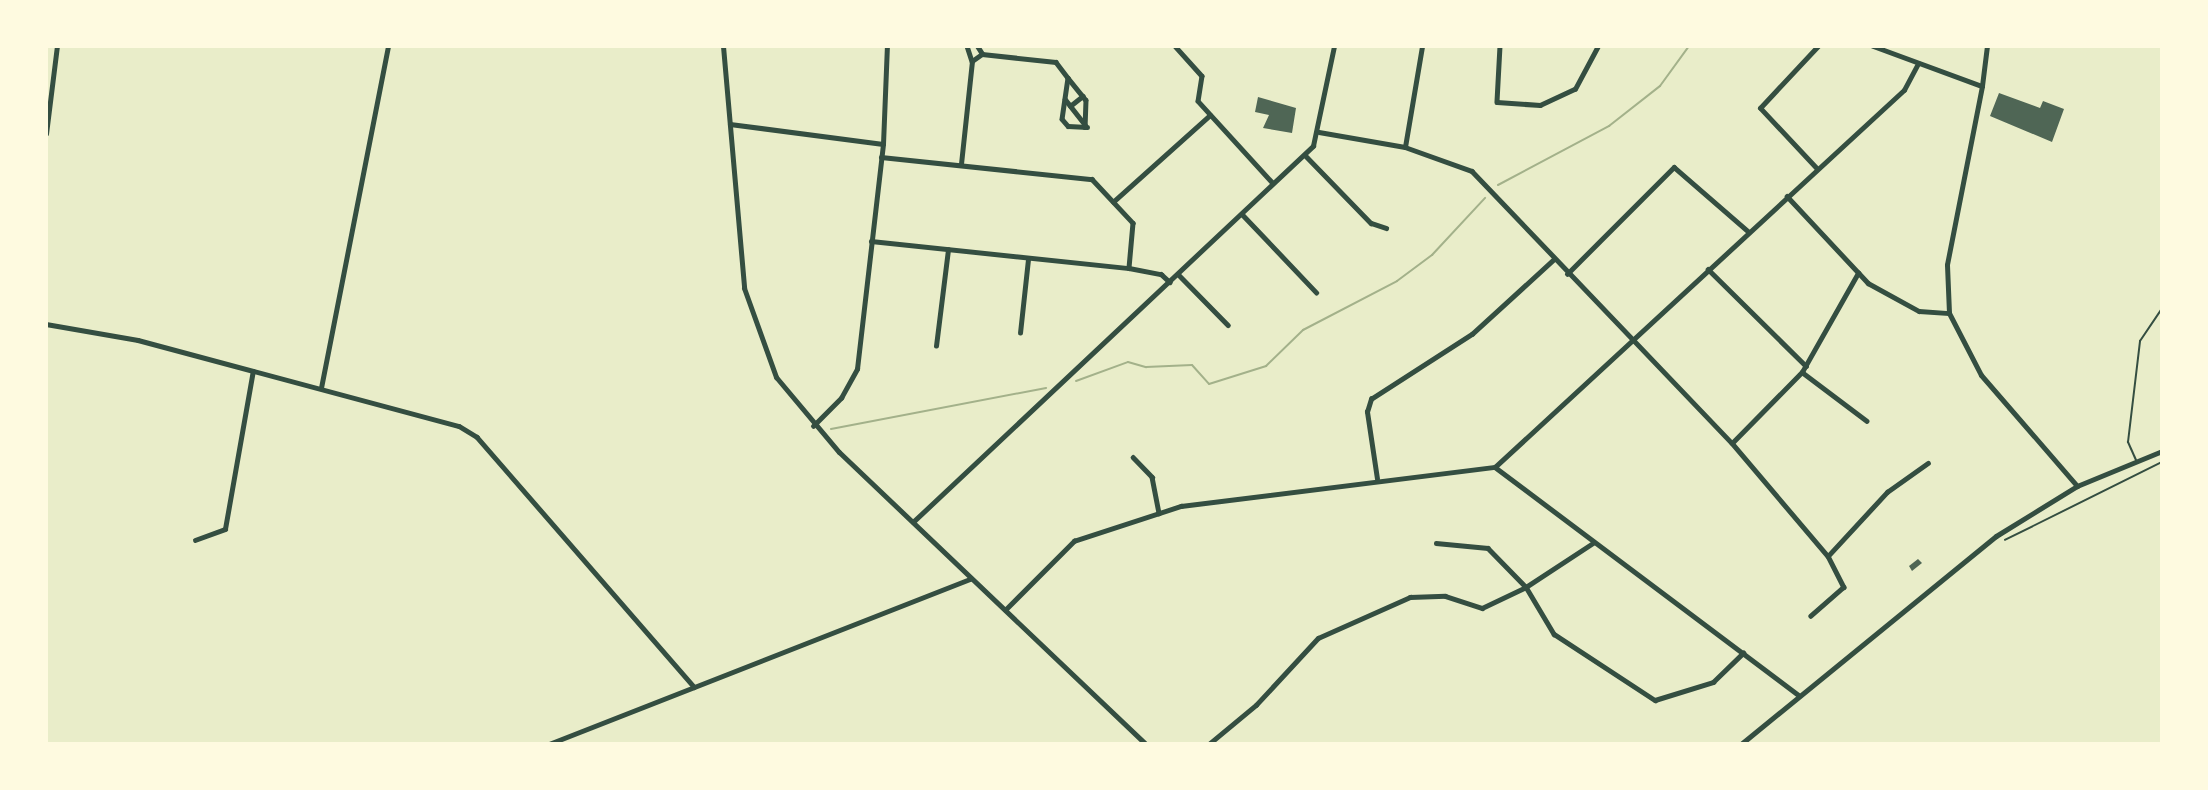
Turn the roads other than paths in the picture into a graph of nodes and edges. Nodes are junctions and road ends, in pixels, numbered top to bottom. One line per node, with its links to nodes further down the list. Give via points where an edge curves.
1 (57, 46): 27 (street)
2 (388, 46): 61 (street)
3 (723, 46): 24 (street)
4 (887, 46): 28 (street)
5 (967, 46): 16 (street)
6 (977, 46): 15 (street)
7 (1175, 46): 23 (street, via 1202,76 1198,101)
8 (1334, 46): 26 (street)
9 (1422, 46): 29 (street)
10 (1500, 46): 11 (street, via 1497,102 1540,105 1575,88)
11 (1598, 46)
12 (1818, 46): 33 (street, via 1760,108)
13 (1873, 46): 17 (street)
14 (1987, 46): 19 (street)
15 (982, 54): 16 (street); 18 (street, via 1056,62)
16 (972, 62): 32 (street)
17 (1918, 64): 19 (street); 33 (street, via 1904,90)
18 (1068, 78): 20 (street); 21 (street)
19 (1982, 86): 52 (street, via 1947,265)
20 (1083, 96): 22 (street); 25 (street)
21 (1064, 98): 22 (street); 25 (street, via 1062,119 1068,126)
22 (1070, 106): 25 (street)
23 (1210, 115): 34 (street); 36 (street)
24 (730, 124): 28 (street); 63 (street, via 750,315 776,377)
25 (1085, 126)
26 (1319, 132): 29 (street); 30 (street)
27 (46, 134)
28 (883, 144): 31 (street)
29 (1405, 147): 43 (street, via 1472,171)
30 (1305, 155): 34 (street); 38 (street, via 1371,223)
31 (881, 157): 32 (street); 40 (street)
32 (961, 164): 36 (street, via 1092,179)
33 (1817, 169): 35 (street)
34 (1274, 183): 37 (street)
35 (1787, 196): 39 (street); 46 (street)
36 (1113, 201): 44 (street, via 1133,223)
37 (1242, 214): 47 (street); 50 (street)
38 (1386, 228)
39 (1749, 232): 45 (street); 48 (street, via 1674,167)
40 (871, 241): 41 (street); 63 (street, via 857,369 841,398)
41 (948, 250): 42 (street); 57 (street)
42 (1028, 259): 44 (street); 55 (street)
43 (1552, 260): 48 (street); 70 (street, via 1472,334 1371,399 1367,412)
44 (1129, 268): 49 (street, via 1161,274)
45 (1708, 269): 56 (street); 58 (street)
46 (1858, 273): 52 (street, via 1919,311); 58 (street)
47 (1179, 274): 49 (street); 54 (street)
48 (1567, 274): 56 (street)
49 (1170, 282): 73 (street)
50 (1316, 292)
51 (2162, 308): 67 (lane, via 2140,341 2128,442)
52 (1949, 313): 71 (street, via 1981,375)
53 (46, 324): 59 (street, via 138,340)
54 (1228, 325)
55 (1020, 333)
56 (1630, 339): 64 (street); 69 (street)
57 (936, 346)
58 (1806, 366): 60 (street)
59 (253, 371): 61 (street); 74 (street, via 225,529)
60 (1802, 372): 62 (street); 64 (street)
61 (321, 388): 83 (street, via 459,426 477,437)
62 (1866, 421)
63 (813, 426): 73 (street)
64 (1732, 443): 77 (street)
65 (2162, 451): 67 (street)
66 (1133, 458): 72 (street, via 1152,477)
67 (2136, 460): 71 (street)
68 (1928, 463): 77 (street, via 1887,492)
69 (1495, 467): 70 (street); 76 (street)
70 (1377, 479): 72 (street)
71 (2077, 486): 84 (street, via 1968,557)
72 (1159, 513): 80 (street, via 1074,541)
73 (913, 522): 78 (street)
74 (195, 540)
75 (1436, 543): 79 (street, via 1488,548)
76 (1593, 543): 79 (street); 82 (street)
77 (1828, 556): 81 (street, via 1844,587)
78 (971, 579): 80 (street); 83 (street)
79 (1526, 587): 82 (street, via 1554,634 1655,700 1713,682); 87 (street, via 1482,608 1445,596 1410,597 1318,638 1256,705)
80 (1005, 610): 86 (street)
81 (1811, 616)
82 (1743, 653): 84 (street)
83 (694, 687): 85 (street)
84 (1799, 695): 88 (street)
85 (549, 744)
86 (1146, 744)
87 (1209, 744)
88 (1742, 744)

